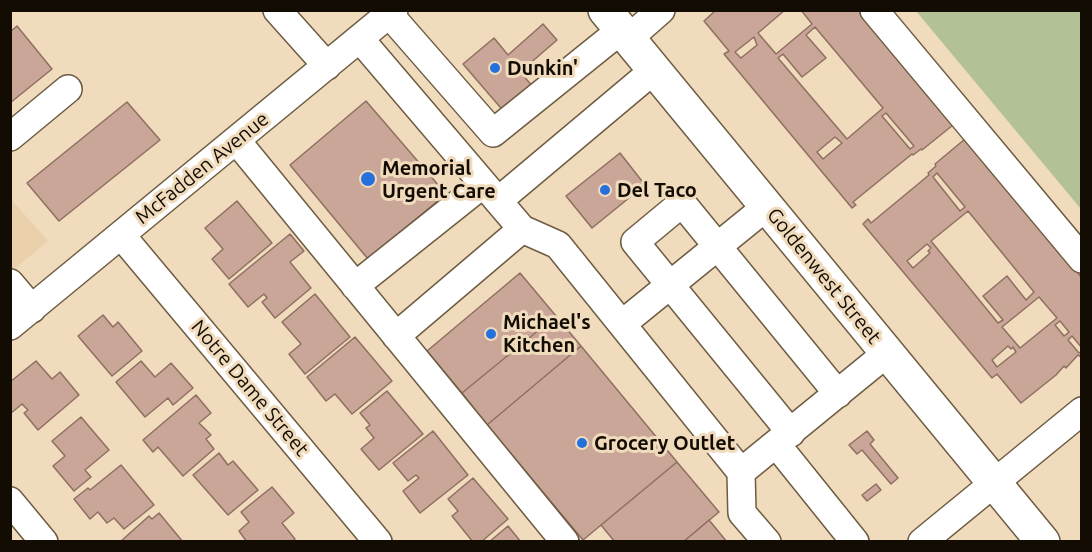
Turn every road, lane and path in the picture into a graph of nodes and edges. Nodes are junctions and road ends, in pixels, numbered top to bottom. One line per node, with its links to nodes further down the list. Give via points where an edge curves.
1 (277, 10): 7 (street)
2 (661, 10): 5 (street)
3 (874, 10): 18 (street)
4 (392, 12): 6 (street, McFadden Avenue); 10 (street)
5 (618, 26): 8 (main road, Goldenwest Street); 10 (street)
6 (360, 39): 7 (street, McFadden Avenue); 13 (street)
7 (327, 66): 12 (street, McFadden Avenue)
8 (654, 70): 13 (street); 14 (main road, Goldenwest Street)
9 (68, 89): 11 (street)
10 (494, 133): 13 (street)
11 (10, 137)
12 (236, 140): 16 (street, McFadden Avenue); 21 (street)
13 (484, 185): 15 (street); 21 (street)
14 (766, 207): 17 (street); 26 (main road, Goldenwest Street)
15 (522, 230): 23 (street, via 558,244); 25 (street)
16 (121, 235): 22 (street, McFadden Avenue); 34 (street, Notre Dame Street)
17 (718, 246): 20 (street); 20 (street, via 682,203 635,242); 27 (street)
18 (1082, 259)
19 (10, 283): 22 (street)
20 (669, 285): 23 (street); 29 (street)
21 (355, 286): 25 (street)
22 (32, 309): 24 (street, McFadden Avenue)
23 (622, 324): 30 (street)
24 (10, 326)
25 (396, 336): 35 (street)
26 (887, 353): 27 (street); 31 (main road, Goldenwest Street)
27 (838, 394): 29 (street)
28 (1082, 411): 31 (street)
29 (784, 439): 30 (street); 37 (street)
30 (741, 472): 36 (street, via 742,513)
31 (994, 482): 38 (street); 39 (main road, Goldenwest Street)
32 (10, 501): 33 (street)
33 (44, 542)
34 (378, 542)
35 (565, 542)
36 (767, 542)
37 (855, 542)
38 (922, 542)
39 (1043, 542)

